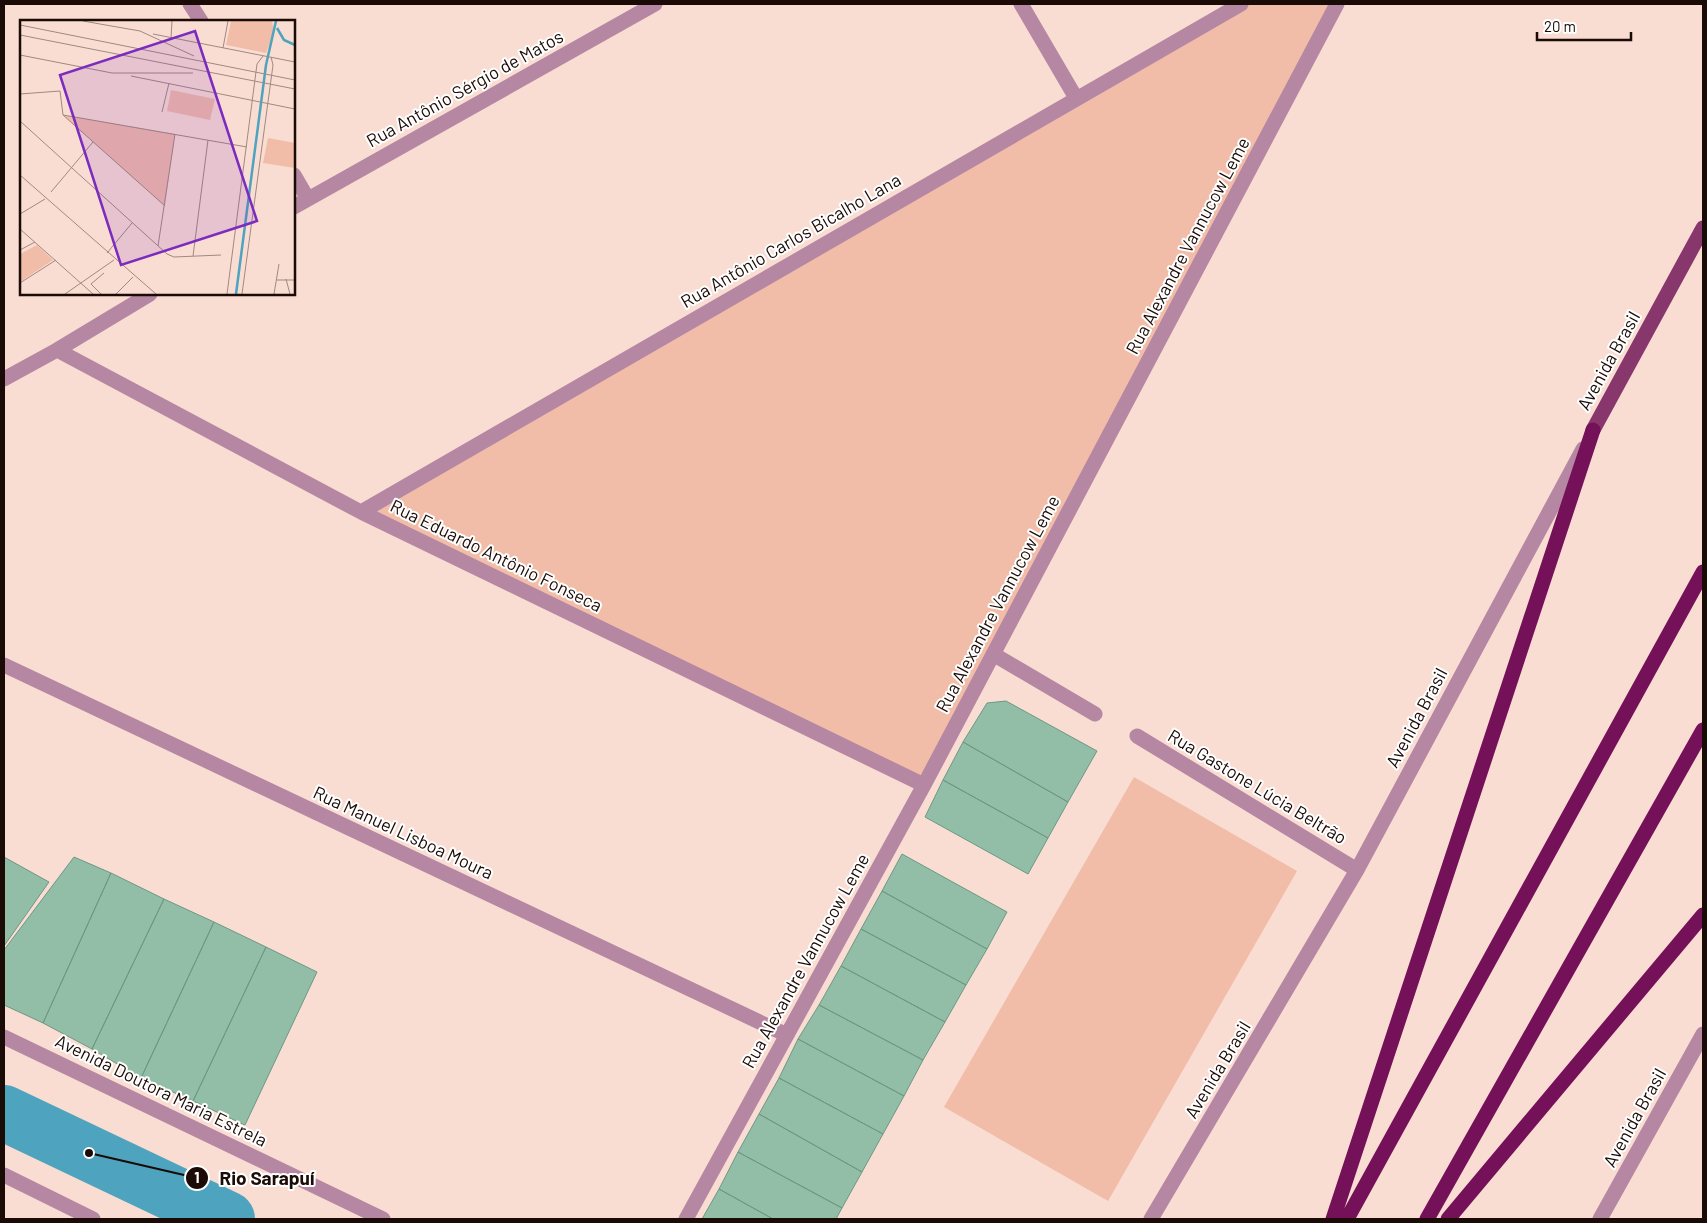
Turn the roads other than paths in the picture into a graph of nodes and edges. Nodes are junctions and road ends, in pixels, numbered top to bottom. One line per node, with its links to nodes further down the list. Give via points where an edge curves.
1 (190, 4): 6 (street)
2 (655, 4): 9 (street, Rua Antônio Sérgio de Matos)
3 (1021, 4): 7 (street)
4 (1241, 4): 7 (street, Rua Antônio Carlos Bicalho Lana)
5 (1337, 4): 18 (street, Rua Alexandre Vannucow Leme)
6 (200, 20)
7 (1076, 98): 16 (street, Rua Antônio Carlos Bicalho Lana)
8 (295, 177): 9 (street)
9 (308, 199): 10 (street, Rua Antônio Sérgio de Matos)
10 (295, 206)
11 (1703, 228): 15 (main road, Avenida Brasil)
12 (148, 295): 13 (street)
13 (57, 350): 14 (street); 16 (street, Rua Eduardo Antônio Fonseca)
14 (4, 379)
15 (1593, 430): 24 (street, Avenida Brasil); 34 (highway)
16 (361, 512): 23 (street, Rua Eduardo Antônio Fonseca)
17 (1703, 572): 35 (highway)
18 (993, 654): 20 (street); 23 (street, Rua Alexandre Vannucow Leme)
19 (4, 665): 27 (street, Rua Manuel Lisboa Moura)
20 (1095, 714)
21 (1703, 730): 36 (highway)
22 (1137, 736): 24 (street, Rua Gastone Lúcia Beltrão)
23 (924, 784): 27 (street, Rua Alexandre Vannucow Leme)
24 (1358, 870): 33 (street, Avenida Brasil)
25 (1703, 915): 37 (highway)
26 (1703, 1034): 38 (street, Avenida Brasil)
27 (787, 1035): 32 (street, Rua Alexandre Vannucow Leme)
28 (4, 1036): 31 (street, Avenida Doutora Maria Estrela)
29 (4, 1175): 30 (street)
30 (93, 1219)
31 (383, 1219)
32 (686, 1219)
33 (1151, 1219)
34 (1333, 1219)
35 (1347, 1219)
36 (1428, 1219)
37 (1448, 1219)
38 (1600, 1219)

